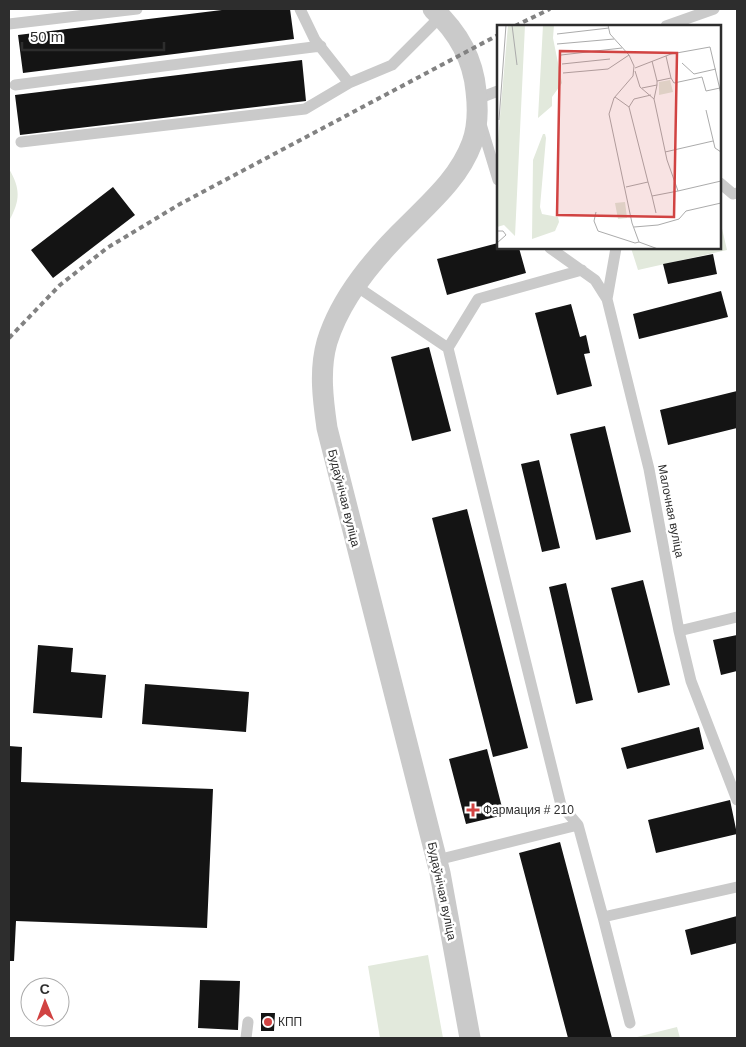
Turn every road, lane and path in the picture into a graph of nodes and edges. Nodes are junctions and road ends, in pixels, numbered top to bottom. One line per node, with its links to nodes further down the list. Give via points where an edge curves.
1 (137, 9): 5 (lane)
2 (300, 9): 7 (lane)
3 (714, 9): 6 (lane)
4 (437, 13): 8 (lane, via 406,53 392,65); 11 (street, Будаўнічая вуліца, via 467,52)
5 (9, 24)
6 (672, 25)
7 (321, 46): 8 (lane); 9 (lane)
8 (349, 83): 12 (lane, via 305,109)
9 (15, 85)
10 (497, 92): 11 (lane)
11 (477, 106): 13 (lane); 19 (street, Будаўнічая вуліца, via 472,143 462,163)
12 (21, 142)
13 (497, 176)
14 (721, 184): 15 (lane)
15 (736, 197)
16 (551, 249): 18 (lane, Малочная вуліца)
17 (616, 249): 20 (lane)
18 (582, 270): 20 (lane, Малочная вуліца, via 595,280); 21 (lane, via 478,299)
19 (356, 286): 21 (lane); 26 (street, Будаўнічая вуліца, via 327,341 322,394 326,428)
20 (607, 299): 23 (lane, Малочная вуліца, via 649,469)
21 (448, 348): 25 (lane, via 562,805)
22 (737, 617): 23 (lane)
23 (678, 630): 24 (lane, Малочная вуліца, via 691,681)
24 (737, 800)
25 (578, 825): 26 (lane); 28 (lane)
26 (437, 860): 32 (street, Будаўнічая вуліца)
27 (737, 887): 28 (lane)
28 (603, 917): 30 (lane)
29 (248, 1022): 31 (lane)
30 (630, 1023)
31 (246, 1038)
32 (470, 1038)

